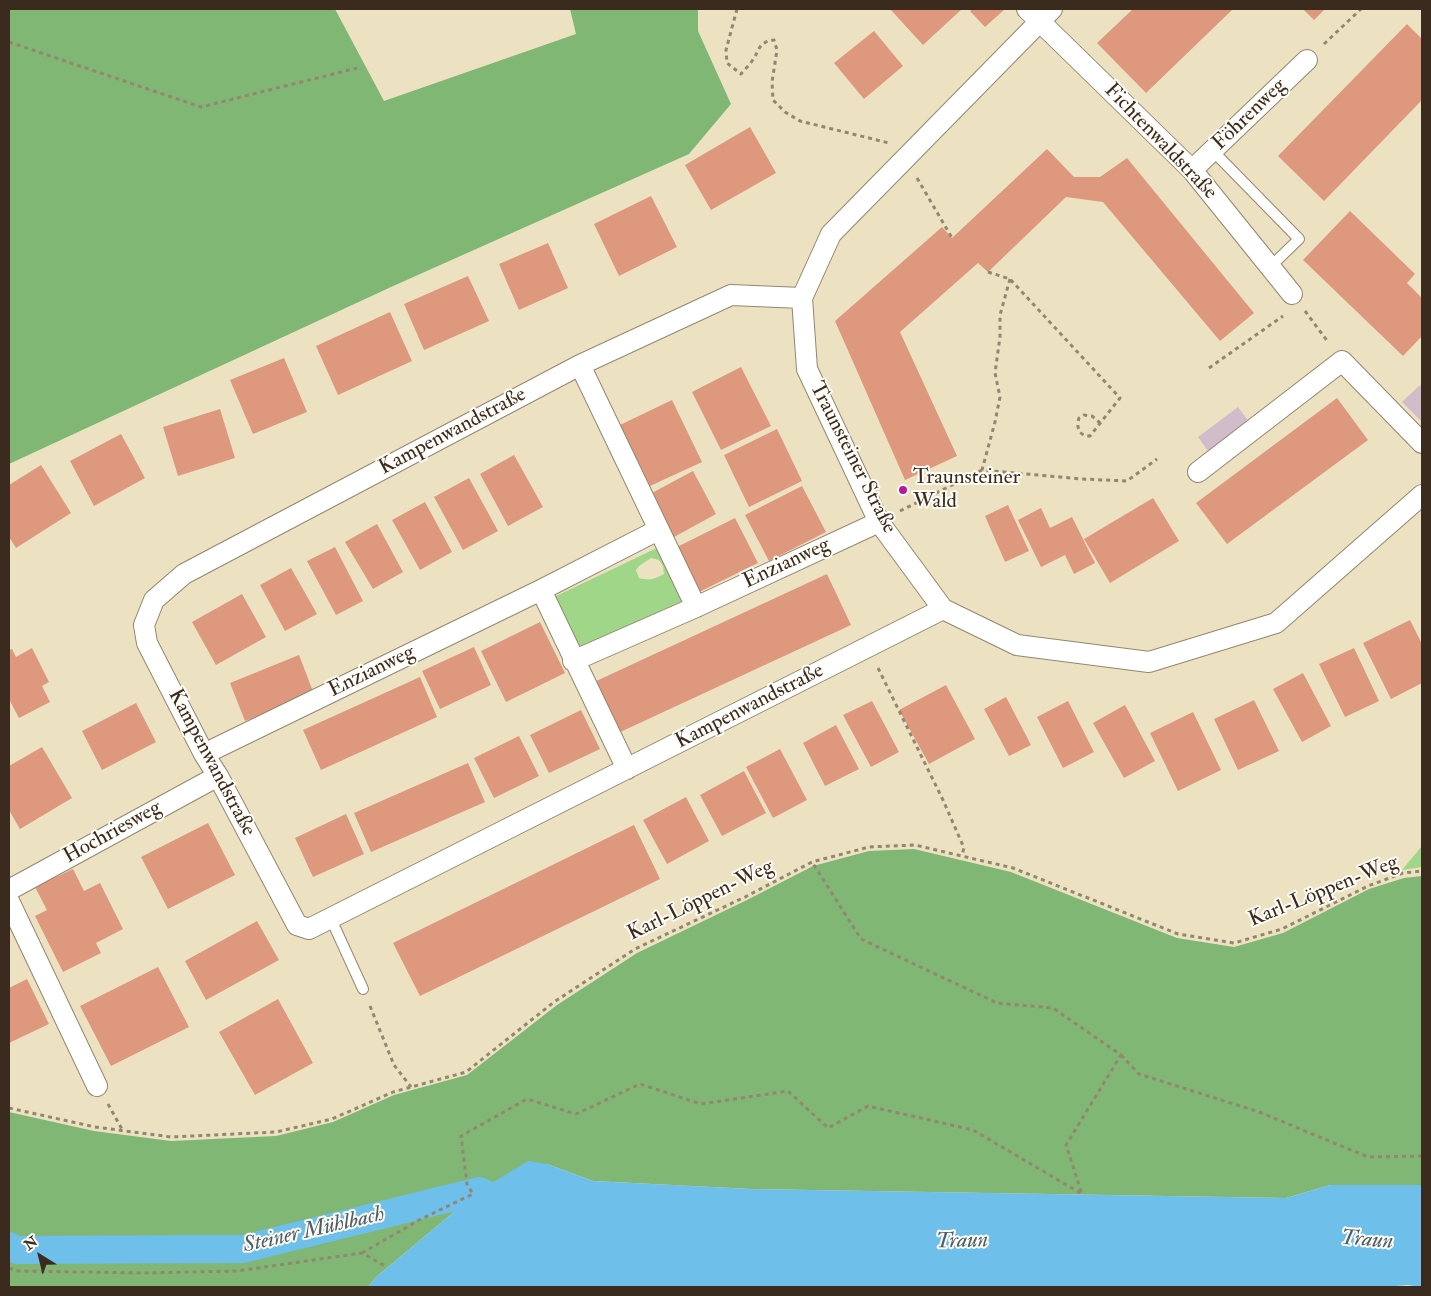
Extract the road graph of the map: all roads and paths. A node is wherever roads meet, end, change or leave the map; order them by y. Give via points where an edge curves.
1 (737, 9) edge
2 (1361, 9) edge
3 (1039, 13) edge
4 (9, 42) edge
5 (1307, 60) joint
6 (358, 68) dead end
7 (1212, 150) junction
8 (909, 154) junction
9 (1192, 170) junction
10 (952, 238) dead end
11 (1270, 267) junction
12 (988, 272) dead end
13 (1010, 279) junction
14 (802, 298) junction
15 (1296, 299) junction
16 (1342, 361) junction
17 (580, 365) junction
18 (1209, 368) dead end
19 (1100, 423) junction
20 (1422, 443) edge
21 (1156, 458) dead end
22 (982, 470) junction
23 (1198, 472) dead end
24 (1422, 495) edge
25 (879, 522) junction
26 (658, 530) junction
27 (540, 590) junction
28 (696, 607) junction
29 (943, 609) junction
30 (868, 647) junction
31 (574, 661) junction
32 (204, 754) junction
33 (627, 769) junction
34 (218, 776) junction
35 (962, 855) junction
36 (812, 862) junction
37 (1422, 871) edge
38 (9, 890) edge
39 (9, 901) edge
40 (331, 919) junction
41 (363, 989) joint
42 (1121, 1055) junction
43 (97, 1086) joint
44 (411, 1086) junction
45 (9, 1108) edge
46 (123, 1131) junction
47 (1422, 1156) edge
48 (362, 1252) junction
49 (385, 1266) dead end
50 (9, 1268) edge

1 - 8 path via 726,50 727,64 740,74 758,49 767,41 774,40 777,50 773,100 785,112 800,121
2 - 5 path
3 - 8 street, Traunsteiner Straße via 1002,60
3 - 9 street, Fichtenwaldstraße
4 - 6 path via 201,107
5 - 7 street, Föhrenweg
7 - 9 street, Föhrenweg
7 - 11 lane via 1299,239
8 - 10 path
8 - 14 street, Traunsteiner Straße via 831,234
9 - 11 street, Fichtenwaldstraße
11 - 15 street, Fichtenwaldstraße
12 - 13 path
13 - 19 path via 1120,398
13 - 22 path via 1000,314 994,373 1000,397
14 - 17 street, Kampenwandstraße via 731,295
14 - 25 street, Traunsteiner Straße via 807,369
15 - 16 path
15 - 18 path
16 - 20 street
16 - 23 street
17 - 26 street
17 - 32 street, Kampenwandstraße via 184,574 154,600 144,625 147,643
19 - 19 path via 1090,436 1085,436 1077,426 1078,418 1084,415 1092,416
21 - 22 path via 1127,481
22 - 25 path
24 - 29 street, Traunsteiner Straße via 1276,623 1149,662 1017,645
25 - 28 street, Enzianweg
25 - 29 street, Traunsteiner Straße
26 - 27 street, Enzianweg
26 - 28 street
27 - 31 street
27 - 32 street, Enzianweg
28 - 31 street, Enzianweg
29 - 30 street, Kampenwandstraße
30 - 33 street, Kampenwandstraße
30 - 35 path via 943,800 964,848
31 - 33 street
32 - 34 street, Kampenwandstraße
33 - 40 street, Kampenwandstraße
34 - 38 street, Hochriesweg
34 - 40 street, Kampenwandstraße via 297,925 309,930
35 - 36 path, Karl-Löppen-Weg via 915,845 869,847
35 - 37 path, Karl-Löppen-Weg via 1013,868 1178,934 1234,943 1282,929 1368,886 1403,873
36 - 42 path via 861,939 998,1003 1053,1008
36 - 44 path, Karl-Löppen-Weg via 635,949 554,1002 466,1072
39 - 43 street
40 - 41 lane
41 - 44 path via 394,1065
42 - 47 path via 1139,1074 1259,1112 1368,1157
42 - 48 path via 1066,1145 1082,1194 973,1130 868,1106 828,1128 788,1091 701,1104 640,1084 576,1114 527,1099 461,1136 467,1184 473,1194
43 - 46 path
44 - 46 path, Karl-Löppen-Weg via 332,1119 276,1132 171,1137
45 - 46 path, Karl-Löppen-Weg
48 - 49 path
48 - 50 path via 237,1271 124,1273 18,1271

